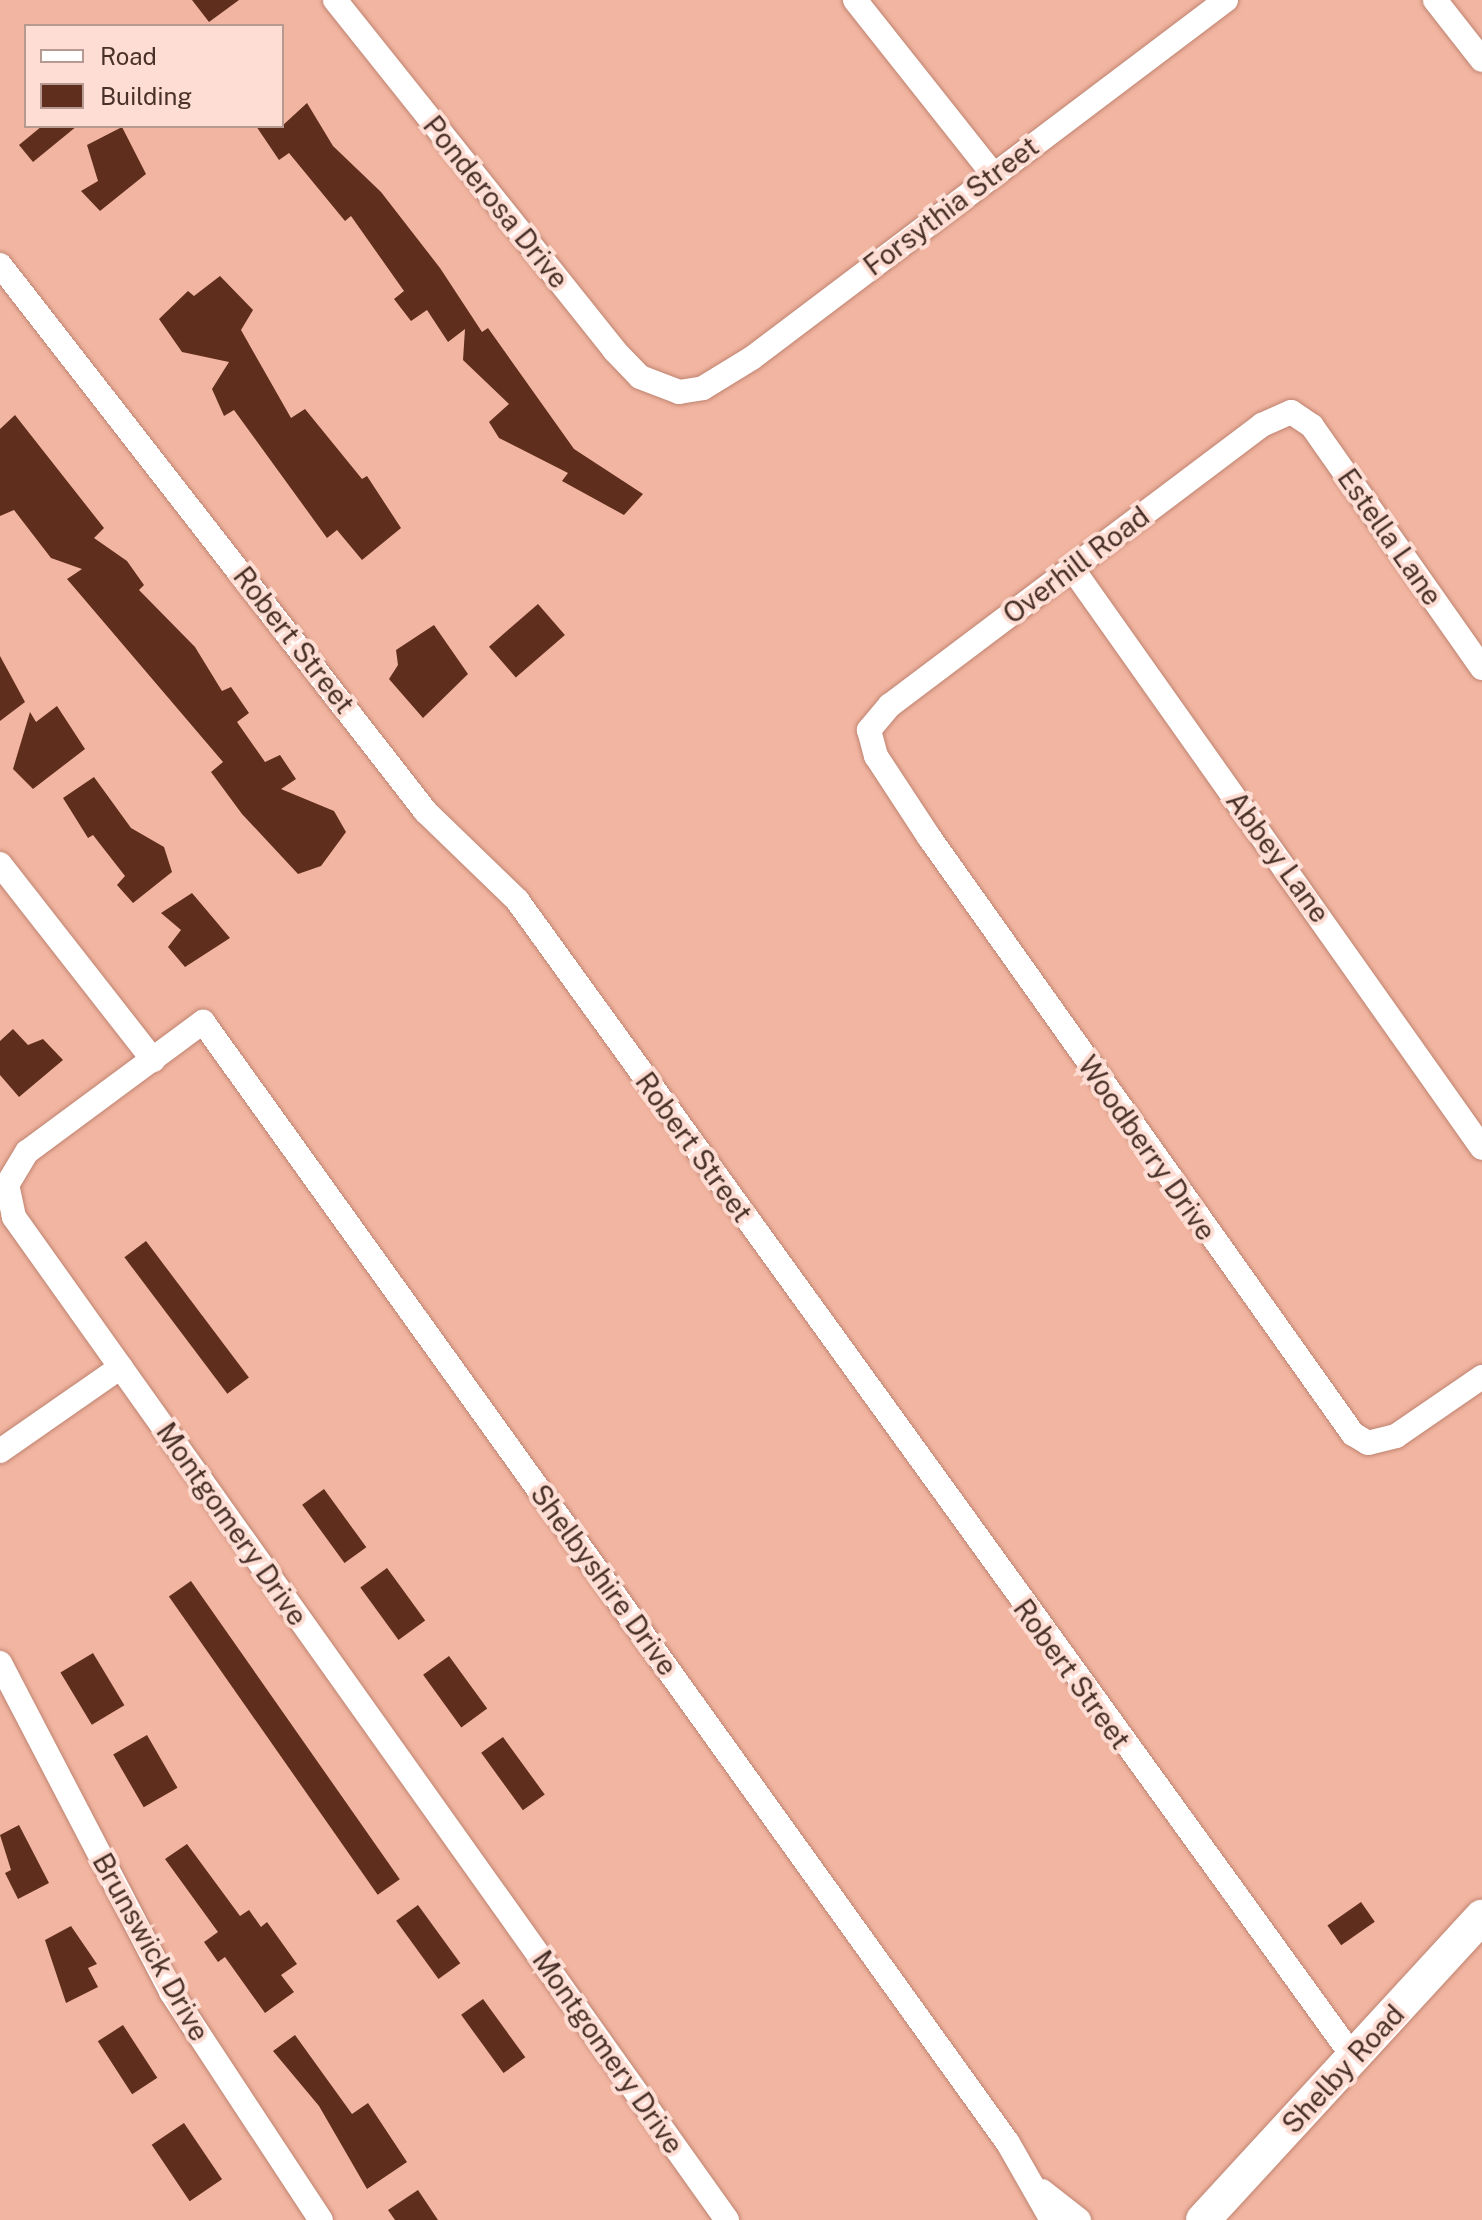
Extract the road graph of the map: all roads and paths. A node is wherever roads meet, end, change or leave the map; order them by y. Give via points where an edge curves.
1 (335, 0) edge
2 (855, 0) edge
3 (1226, 0) edge
4 (1435, 0) edge
5 (1482, 60) edge
6 (992, 173) junction
7 (0, 265) edge
8 (668, 390) joint
9 (1291, 412) joint
10 (1072, 568) junction
11 (1482, 668) edge
12 (869, 730) joint
13 (0, 864) edge
14 (153, 1060) junction
15 (1482, 1148) edge
16 (121, 1367) junction
17 (1482, 1377) edge
18 (0, 1451) edge
19 (0, 1663) edge
20 (1482, 1917) edge
21 (1354, 2058) junction
22 (1042, 2191) junction
23 (717, 2216) edge
24 (321, 2220) edge
25 (1052, 2220) edge
26 (1079, 2220) edge
27 (1203, 2220) edge

1 - 8 street, Ponderosa Drive via 614,350 640,377
2 - 6 street
3 - 6 street, Forsythia Street
4 - 5 street
6 - 8 street, Forsythia Street via 720,380
7 - 21 street, Robert Street via 426,812 517,900
9 - 10 street, Overhill Road via 1262,425
9 - 11 street, Estella Lane via 1312,426
10 - 12 street, Overhill Road via 890,705
10 - 15 street, Abbey Lane
12 - 17 street, Woodberry Drive via 876,756 929,837 1353,1434 1368,1443 1396,1436
13 - 14 street
14 - 16 street, Montgomery Drive via 27,1152 7,1185 14,1217
14 - 22 street, Shelbyshire Drive via 203,1022
16 - 18 street
16 - 23 street, Montgomery Drive
19 - 24 street, Brunswick Drive via 171,1992
20 - 21 street, Shelby Road
21 - 27 street, Shelby Road
22 - 25 street, Shelbyshire Drive
22 - 26 street, Shelbyshire Drive

